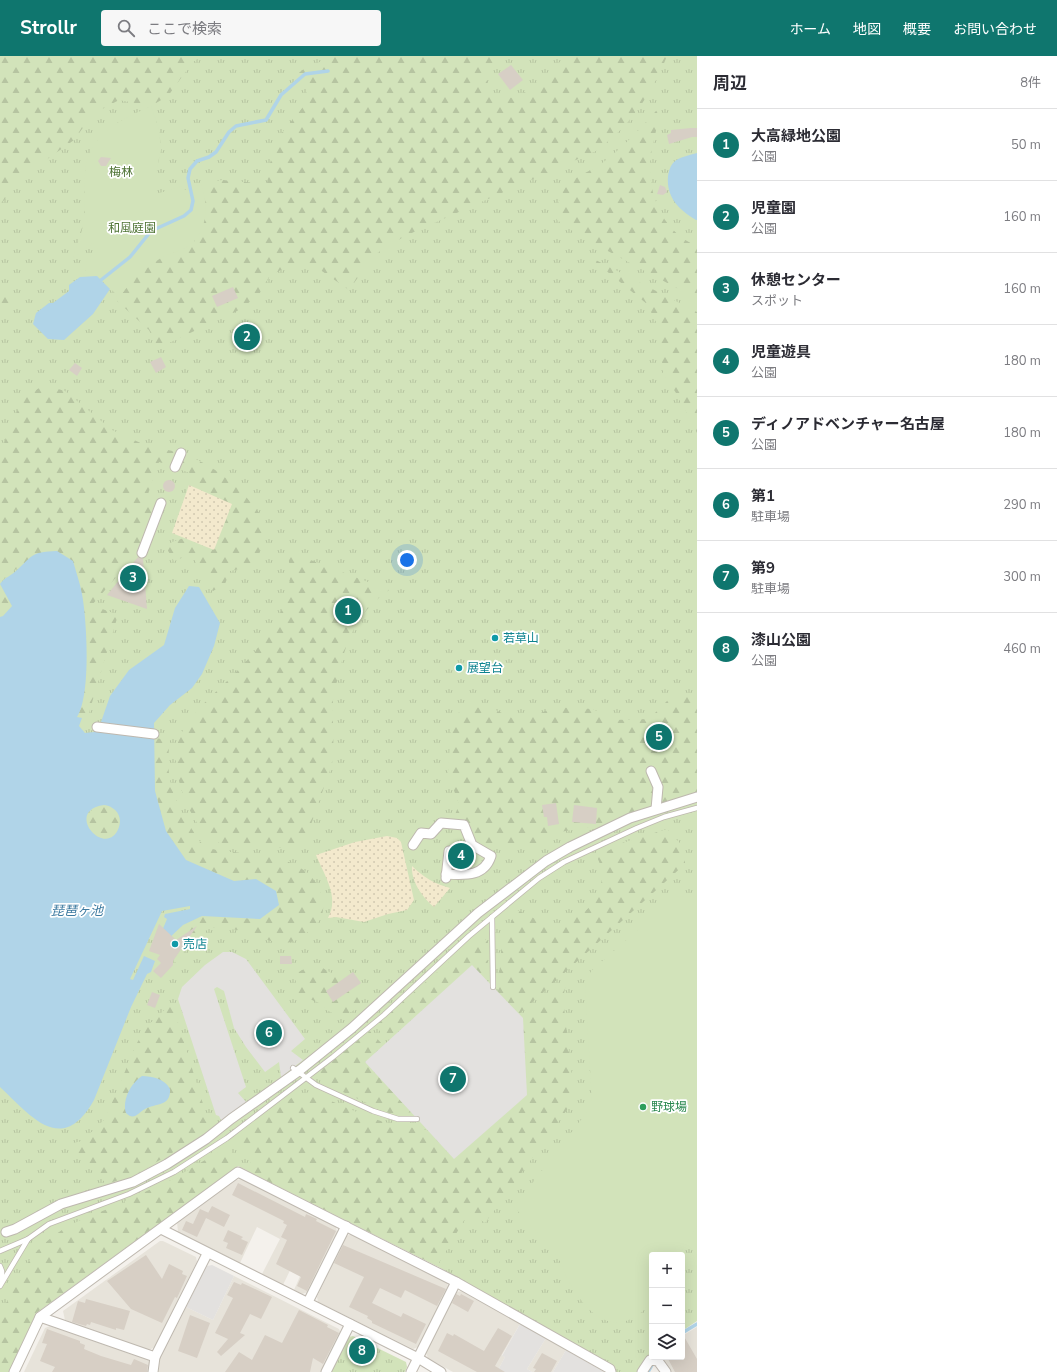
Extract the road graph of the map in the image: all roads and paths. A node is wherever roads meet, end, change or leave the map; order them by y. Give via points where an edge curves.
1 (181, 454) dead end
2 (175, 467) dead end
3 (161, 503) dead end
4 (142, 553) dead end
5 (97, 727) dead end
6 (154, 734) dead end
7 (651, 771) dead end
8 (697, 797) edge
9 (697, 808) edge
10 (656, 809) junction
11 (413, 845) dead end
12 (449, 851) dead end
13 (492, 916) junction
14 (493, 987) dead end
15 (295, 1070) junction
16 (306, 1077) junction
17 (235, 1114) junction
18 (417, 1119) dead end
19 (244, 1124) junction
20 (346, 1226) junction
21 (161, 1229) junction
22 (6, 1232) dead end
23 (28, 1239) junction
24 (0, 1251) edge
25 (207, 1254) junction
26 (0, 1266) edge
27 (456, 1282) junction
28 (1, 1284) edge
29 (308, 1302) junction
30 (40, 1317) junction
31 (350, 1324) junction
32 (156, 1357) junction
33 (418, 1358) junction
34 (14, 1372) edge
35 (153, 1372) edge
36 (326, 1372) edge
37 (411, 1372) edge
38 (441, 1372) edge
39 (611, 1372) edge
40 (642, 1372) edge
41 (666, 1372) edge

1 - 2 street
3 - 4 street
5 - 6 street
7 - 10 street via 658,787
8 - 10 street
9 - 13 lane via 664,817 564,862 539,878
10 - 15 street via 630,818 546,861 473,917 352,1028
11 - 12 street via 421,833 431,834 441,823 464,825 472,845 491,856 488,864 468,876 446,877
13 - 14 lane
13 - 16 lane via 384,1015
15 - 16 lane
15 - 17 street
16 - 18 lane via 316,1085 373,1111 398,1119
16 - 19 lane
17 - 19 lane
17 - 22 street via 206,1139 133,1182 61,1204
19 - 23 lane via 174,1172 128,1194 49,1224
20 - 21 street via 238,1172
20 - 27 street
20 - 29 street
21 - 25 street
21 - 30 street
23 - 24 lane
23 - 28 lane
25 - 29 street
25 - 32 street
26 - 28 lane via 3,1276
27 - 33 street
27 - 39 street via 610,1369
29 - 31 street
30 - 32 street
30 - 34 street
31 - 33 street
31 - 36 street
32 - 35 street
33 - 37 street
33 - 38 street
40 - 41 street via 650,1360 658,1361

